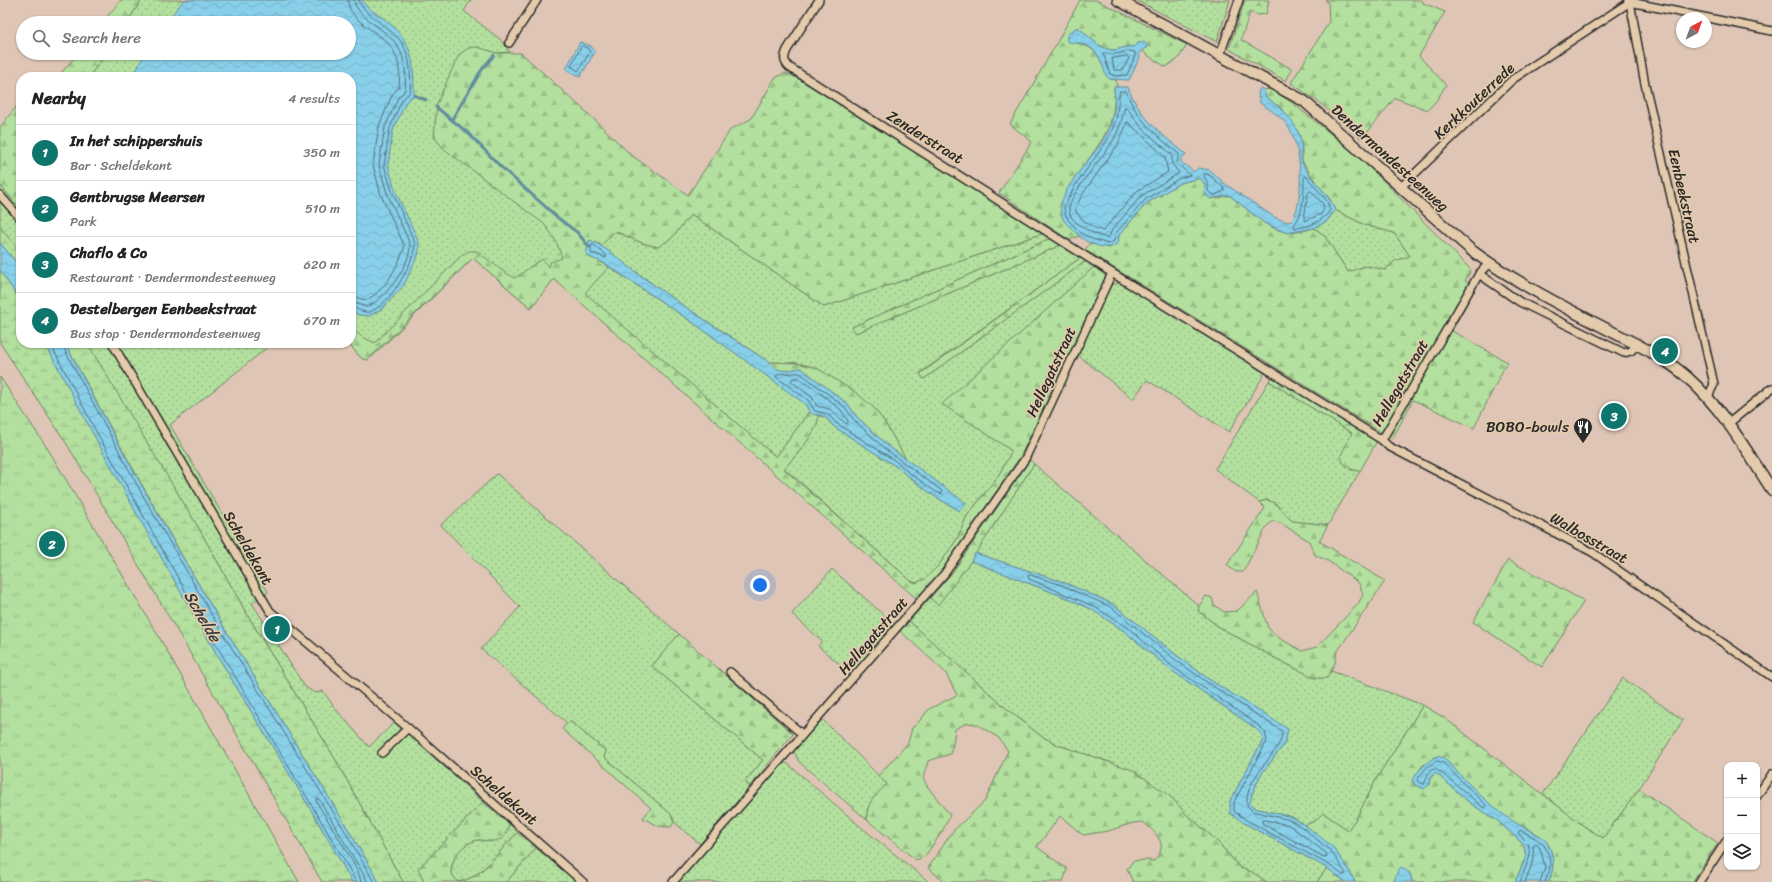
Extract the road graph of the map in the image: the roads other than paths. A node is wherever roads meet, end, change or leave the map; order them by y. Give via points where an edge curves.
1 (537, 0) edge
2 (818, 0) edge
3 (1118, 0) edge
4 (1239, 0) edge
5 (1630, 1) edge
6 (1772, 31) edge
7 (508, 43) dead end
8 (1220, 54) junction
9 (1401, 187) junction
10 (0, 195) edge
11 (16, 213) edge
12 (1489, 264) junction
13 (1112, 273) junction
14 (1478, 274) junction
15 (1637, 345) junction
16 (115, 348) edge
17 (1772, 388) edge
18 (1708, 396) junction
19 (1729, 423) junction
20 (1382, 440) junction
21 (1772, 490) edge
22 (730, 672) dead end
23 (1772, 677) edge
24 (408, 728) junction
25 (802, 734) junction
26 (382, 753) dead end
27 (1772, 774) edge
28 (1760, 792) edge
29 (1724, 844) edge
30 (583, 882) edge
31 (673, 882) edge
32 (1699, 882) edge

1 - 7 street
2 - 13 street, Zenderstraat via 784,56 789,67
3 - 8 main road, Dendermondesteenweg
4 - 8 street
5 - 6 street
5 - 9 street, Kerkkouterrede via 1513,79
5 - 18 street, Eenbeekstraat via 1645,84 1714,384
8 - 9 main road, Dendermondesteenweg via 1304,102
9 - 12 main road, Dendermondesteenweg
10 - 11 street
12 - 14 street, Hellegatstraat
12 - 15 main road, Dendermondesteenweg via 1556,303
13 - 20 street, Hellegatstraat
13 - 25 street, Hellegatstraat via 1025,459 1013,477 945,573 866,665
14 - 15 street via 1520,302 1624,353
14 - 20 street, Hellegatstraat
15 - 18 main road, Dendermondesteenweg via 1667,361
16 - 24 street, Scheldekant via 270,611
17 - 19 street
18 - 19 main road, Dendermondesteenweg
19 - 21 main road, Dendermondesteenweg
20 - 23 street, Walbosstraat via 1388,446 1592,552
22 - 25 street
24 - 26 street
24 - 30 street, Scheldekant
25 - 31 street, Hellegatstraat
27 - 28 street
29 - 32 street

